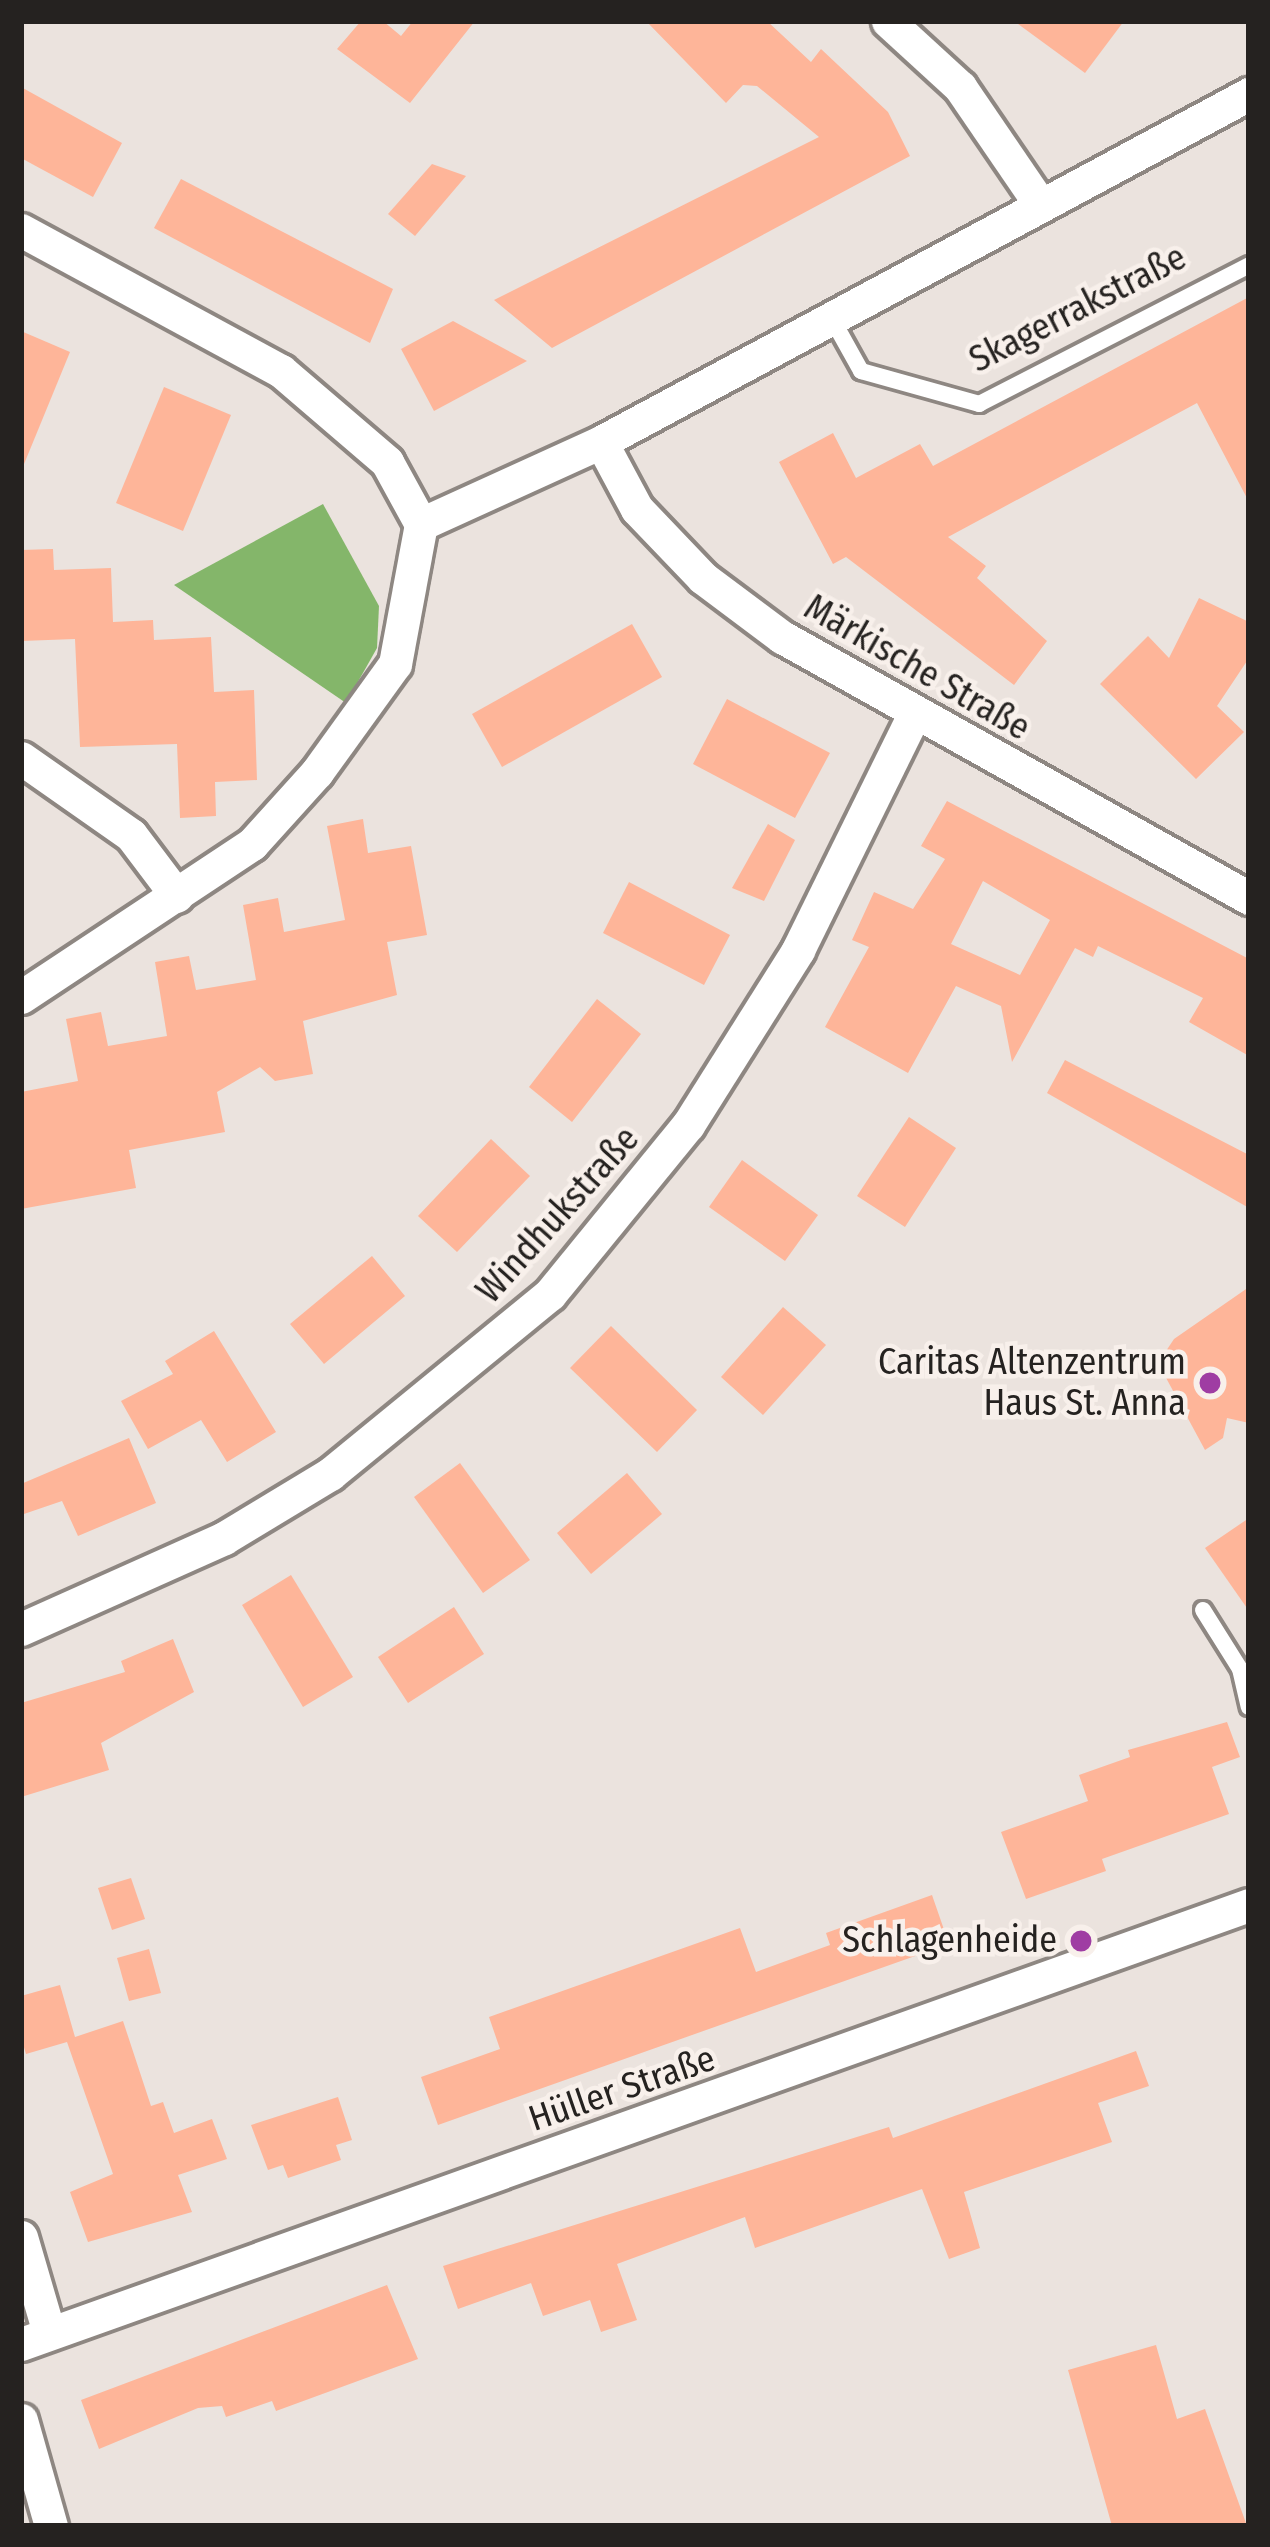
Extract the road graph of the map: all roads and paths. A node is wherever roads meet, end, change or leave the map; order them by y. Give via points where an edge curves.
1 (888, 21) edge
2 (1249, 94) edge
3 (1039, 203) junction
4 (21, 230) edge
5 (1249, 266) edge
6 (831, 317) junction
7 (601, 442) junction
8 (421, 524) junction
9 (914, 714) junction
10 (21, 758) edge
11 (177, 896) junction
12 (1249, 898) edge
13 (21, 997) edge
14 (1203, 1610) dead end
15 (21, 1629) edge
16 (1249, 1707) edge
17 (1249, 1905) edge
18 (21, 2237) edge
19 (35, 2338) edge
20 (21, 2420) edge
21 (51, 2526) edge

1 - 3 street via 960,88
2 - 3 street
3 - 6 street
4 - 8 street via 281,371 387,462
5 - 6 lane, Skagerrakstraße via 979,404 957,406 862,371
6 - 7 street
7 - 8 street
7 - 9 street, Märkische Straße via 637,508 703,578
8 - 11 street via 394,664 252,844
9 - 12 street, Märkische Straße
9 - 15 street, Windhukstraße via 774,989 688,1125 550,1294 330,1474 205,1547
10 - 11 street via 130,835
11 - 13 street
14 - 16 lane via 1240,1669
17 - 19 street, Hüller Straße
18 - 19 street
20 - 21 street

